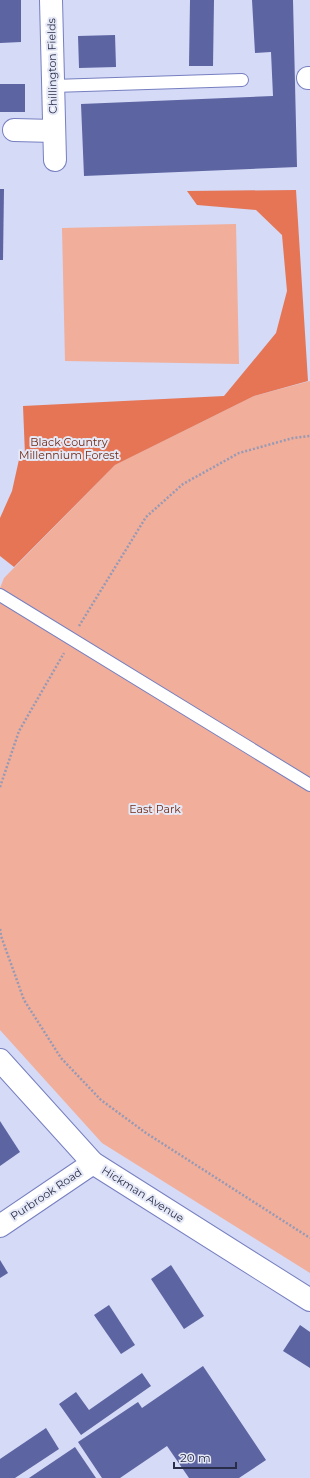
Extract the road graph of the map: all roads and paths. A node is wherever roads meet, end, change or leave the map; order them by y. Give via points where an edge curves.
1 (51, 0) edge
2 (242, 80) dead end
3 (53, 86) junction
4 (14, 130) dead end
5 (54, 131) junction
6 (55, 160) dead end
7 (310, 436) edge
8 (0, 595) edge
9 (72, 638) junction
10 (310, 785) edge
11 (0, 788) edge
12 (0, 929) edge
13 (0, 1060) edge
14 (93, 1163) junction
15 (0, 1226) edge
16 (310, 1238) edge
17 (310, 1300) edge

1 - 3 street, Chillington Fields
2 - 3 lane
3 - 5 street, Chillington Fields
4 - 5 street
5 - 6 street, Chillington Fields
7 - 9 path via 238,453 184,484 146,517
8 - 9 lane
9 - 10 lane
9 - 11 path via 19,731
12 - 16 path via 24,1000 61,1058 101,1100 146,1133
13 - 14 street, Hickman Avenue
14 - 15 street, Purbrook Road
14 - 17 street, Hickman Avenue

